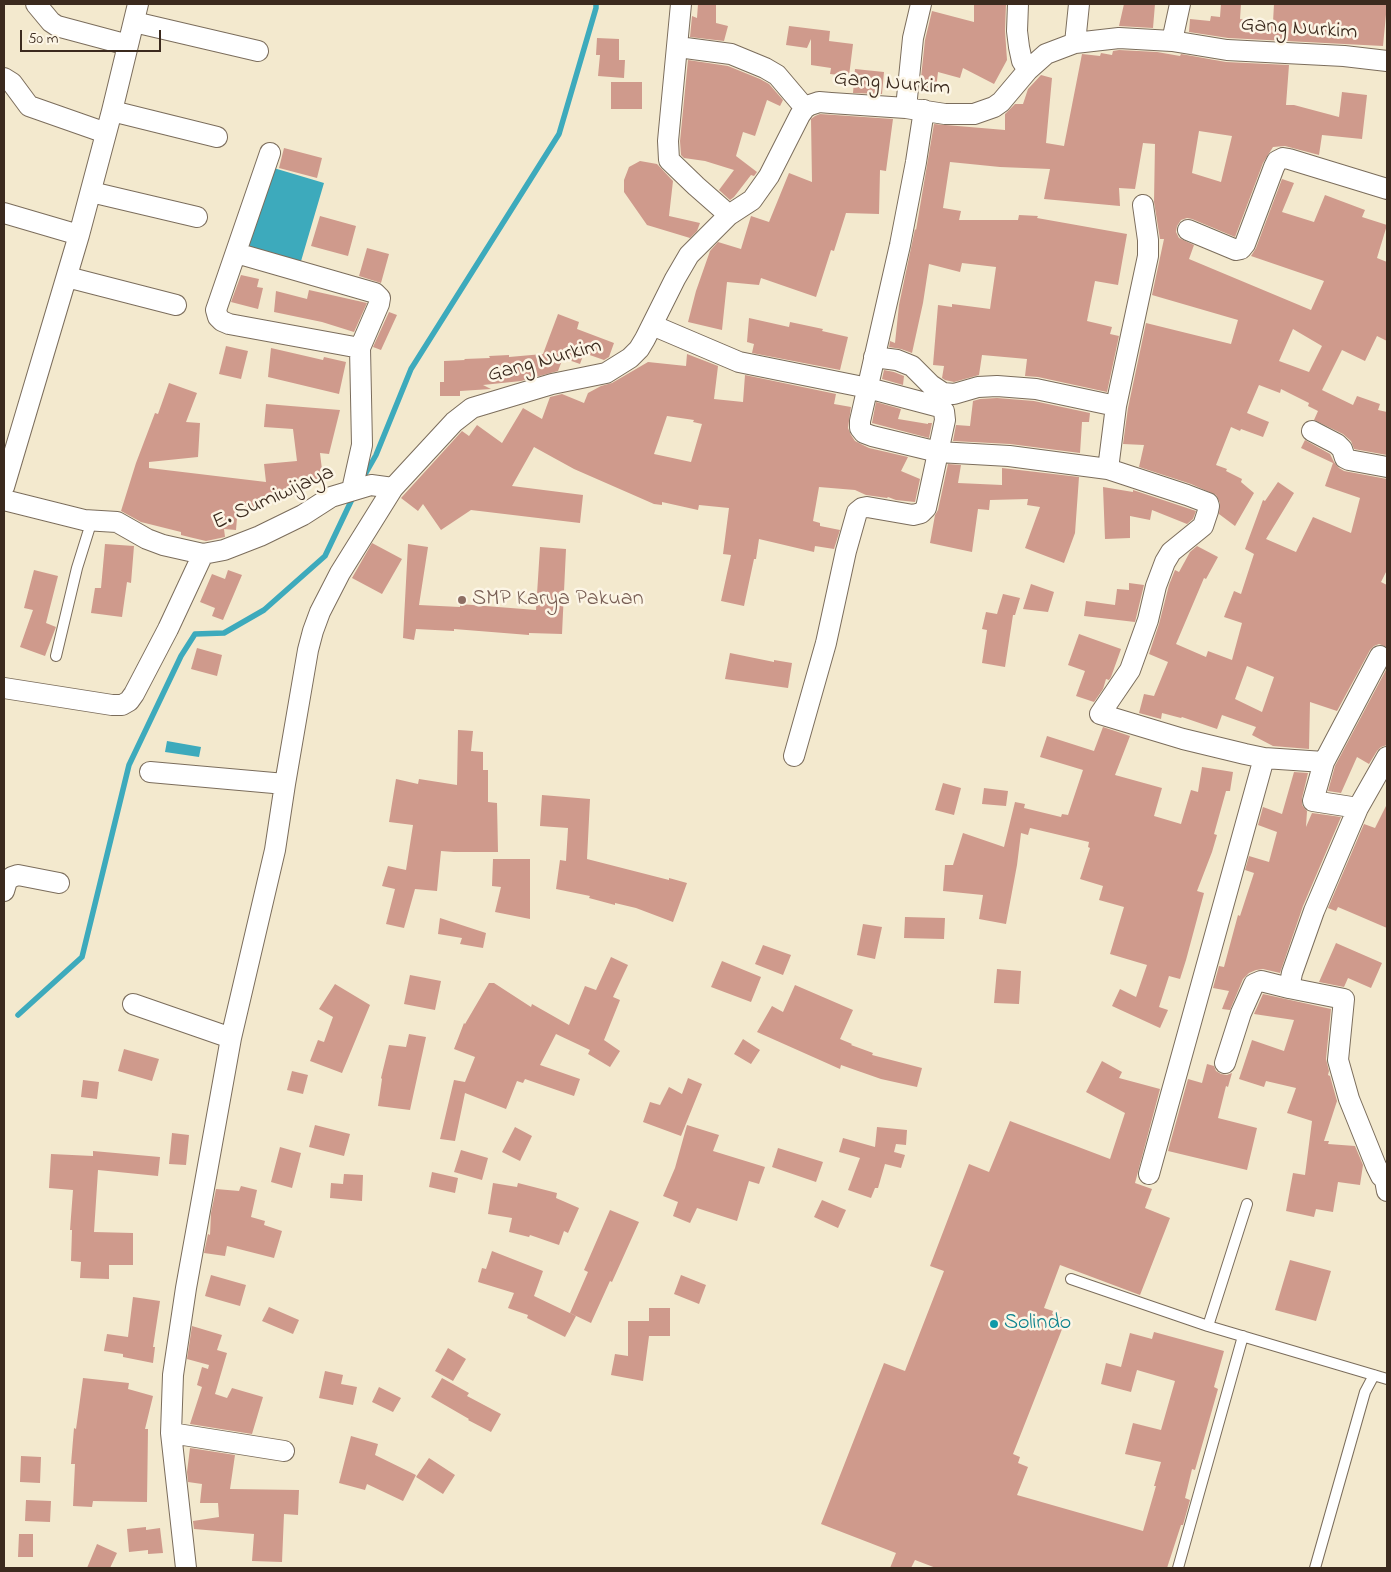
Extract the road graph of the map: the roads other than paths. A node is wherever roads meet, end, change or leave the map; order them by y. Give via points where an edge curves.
1 (681, 4) edge
2 (922, 4) edge
3 (1018, 4) edge
4 (1079, 4) edge
5 (1180, 4) edge
6 (41, 6) edge
7 (136, 13) edge
8 (1172, 41) junction
9 (1075, 43) junction
10 (128, 46) junction
11 (678, 47) junction
12 (258, 51) dead end
13 (1387, 61) edge
14 (1028, 70) junction
15 (4, 78) edge
16 (805, 108) junction
17 (915, 109) junction
18 (112, 111) junction
19 (106, 133) junction
20 (217, 137) dead end
21 (270, 153) dead end
22 (1387, 189) edge
23 (91, 192) junction
24 (1143, 205) dead end
25 (4, 213) edge
26 (729, 214) junction
27 (198, 217) dead end
28 (1188, 230) dead end
29 (79, 234) junction
30 (236, 253) junction
31 (67, 277) junction
32 (176, 305) dead end
33 (652, 325) junction
34 (360, 348) junction
35 (874, 357) junction
36 (868, 388) junction
37 (1116, 406) junction
38 (1312, 431) dead end
39 (938, 452) junction
40 (1387, 467) edge
41 (1108, 469) junction
42 (4, 487) edge
43 (360, 488) junction
44 (393, 488) junction
45 (4, 500) edge
46 (92, 520) junction
47 (203, 554) junction
48 (56, 656) dead end
49 (1380, 656) dead end
50 (4, 688) edge
51 (794, 756) dead end
52 (1387, 757) edge
53 (1264, 758) junction
54 (1324, 762) junction
55 (150, 772) dead end
56 (285, 784) junction
57 (1358, 808) junction
58 (59, 883) dead end
59 (4, 891) edge
60 (1289, 988) junction
61 (133, 1004) dead end
62 (231, 1038) junction
63 (1225, 1063) dead end
64 (1149, 1174) dead end
65 (1386, 1197) edge
66 (1247, 1204) dead end
67 (1071, 1279) dead end
68 (1208, 1326) junction
69 (1243, 1336) junction
70 (1374, 1375) junction
71 (1387, 1379) edge
72 (171, 1433) junction
73 (284, 1451) dead end
74 (186, 1568) edge
75 (1178, 1568) edge
76 (1316, 1568) edge

1 - 11 street
2 - 17 street via 913,38
3 - 14 street via 1019,47
4 - 9 street
5 - 8 street
6 - 10 street via 57,26
7 - 10 street
7 - 12 street
8 - 9 street, Gang Nurkim via 1119,38
8 - 13 street, Gang Nurkim via 1226,50
9 - 14 street, Gang Nurkim via 1046,54
10 - 18 street
11 - 16 street via 730,54 766,68 777,75
11 - 26 street via 668,141 669,160
14 - 17 street, Gang Nurkim via 1001,102 983,112 964,115
15 - 19 street via 12,83 29,106
16 - 17 street, Gang Nurkim via 819,102
16 - 26 street, Gang Nurkim via 769,176 752,200
17 - 35 street via 916,162
18 - 19 street
18 - 20 street
19 - 23 street
21 - 30 street
22 - 28 street via 1283,158 1274,166 1241,249 1236,250
23 - 27 street
23 - 29 street
24 - 37 street via 1148,256
25 - 29 street
26 - 33 street, Gang Nurkim via 689,255
29 - 31 street
30 - 34 street via 375,292 380,298 379,304
30 - 34 street via 216,310 219,319 229,324
31 - 32 street
31 - 42 street
33 - 36 street via 739,362
33 - 44 street, Gang Nurkim via 639,349 606,373 552,384 472,408 454,422
34 - 43 street
35 - 36 street
35 - 37 street via 912,366 943,393 997,386 1036,389
36 - 39 street via 940,407 945,420
36 - 39 street via 860,421 864,433
37 - 41 street
38 - 40 street via 1337,444 1349,460
39 - 41 street via 1018,457
39 - 51 street via 928,501 922,513 913,515 866,507 857,512
41 - 53 street via 1187,495 1209,506 1203,526 1171,552 1165,562 1130,670 1100,714 1182,739
43 - 44 street, E. Sumiwijaya
43 - 47 street, E. Sumiwijaya via 331,497 260,536 224,550
44 - 56 street, Gang Nurkim via 340,573 313,631
45 - 46 street, E. Sumiwijaya
46 - 47 street, E. Sumiwijaya via 117,522 163,545
46 - 48 lane
47 - 50 street via 129,701 112,705
49 - 54 street
52 - 57 street
53 - 54 street
53 - 64 street
54 - 57 street via 1313,801
55 - 56 street
56 - 62 street, Gang Nurkim via 275,850
57 - 60 street via 1314,911
58 - 59 street via 18,875 7,881
60 - 63 street via 1261,981 1254,984
60 - 65 street via 1344,999 1338,1060 1349,1099 1376,1166 1385,1180
61 - 62 street
62 - 72 street, Gang Nurkim via 178,1336
66 - 68 lane
67 - 68 lane
68 - 69 lane
69 - 70 lane
69 - 75 lane
70 - 71 lane
70 - 76 lane via 1365,1392
72 - 73 street
72 - 74 street, Gang Nurkim

